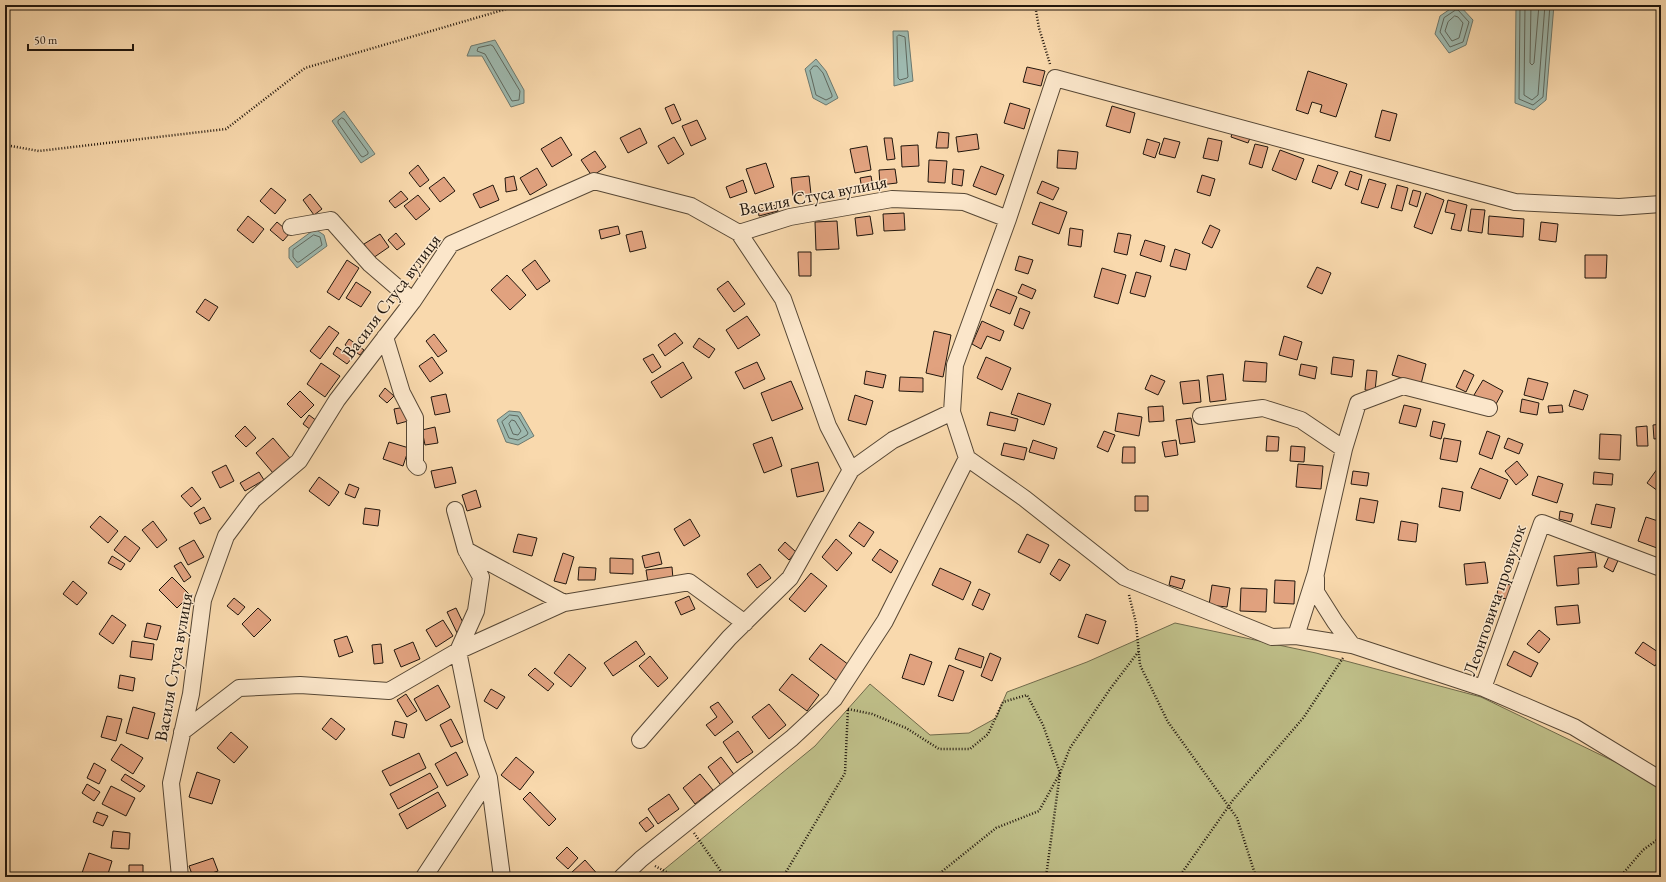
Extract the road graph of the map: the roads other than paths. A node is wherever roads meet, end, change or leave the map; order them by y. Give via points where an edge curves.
1 (1661, 204) edge
2 (1008, 219) junction
3 (291, 228) dead end
4 (739, 233) junction
5 (413, 301) junction
6 (385, 338) junction
7 (1489, 408) dead end
8 (952, 412) junction
9 (1201, 416) dead end
10 (1344, 449) junction
11 (967, 458) junction
12 (418, 467) dead end
13 (851, 470) junction
14 (455, 510) dead end
15 (466, 550) junction
16 (1661, 568) edge
17 (1316, 573) junction
18 (564, 603) junction
19 (744, 623) junction
20 (1296, 636) junction
21 (1352, 645) junction
22 (458, 651) junction
23 (1483, 688) junction
24 (182, 732) junction
25 (640, 740) dead end
26 (489, 778) junction
27 (1661, 780) edge
28 (181, 874) edge
29 (424, 877) edge
30 (502, 877) edge
31 (622, 877) edge

1 - 2 street via 1618,207 1515,202 1055,78
2 - 4 street, Василя Стуса вулиця via 964,202 892,199 790,217
2 - 8 street via 955,365
3 - 5 street via 331,220 370,264
4 - 5 street, Василя Стуса вулиця via 691,206 594,181 451,244
4 - 13 street via 783,299 828,426
5 - 6 street, Василя Стуса вулиця
6 - 12 street via 402,393 415,418 415,464
6 - 24 street, Василя Стуса вулиця via 337,400 299,461 253,500 226,536 203,600
7 - 10 street via 1403,386 1358,403
8 - 11 street
8 - 13 street via 893,440
9 - 10 street via 1263,408 1301,420
10 - 17 street
11 - 20 street via 1024,498 1124,577 1272,637
11 - 31 street via 885,621 834,699 792,738
13 - 19 street via 790,578
14 - 15 street
15 - 18 street
15 - 22 street via 480,577 476,611
16 - 23 street, Леонтовича провулок via 1542,523
17 - 20 street
17 - 21 street via 1316,592
18 - 19 street via 689,582
18 - 22 street
19 - 25 street
20 - 21 street
21 - 23 street
22 - 24 street via 389,691 300,685 239,688
22 - 26 street via 476,741
23 - 27 street, Леонтовича провулок via 1574,727
24 - 28 street, Василя Стуса вулиця via 171,783
26 - 29 street
26 - 30 street

